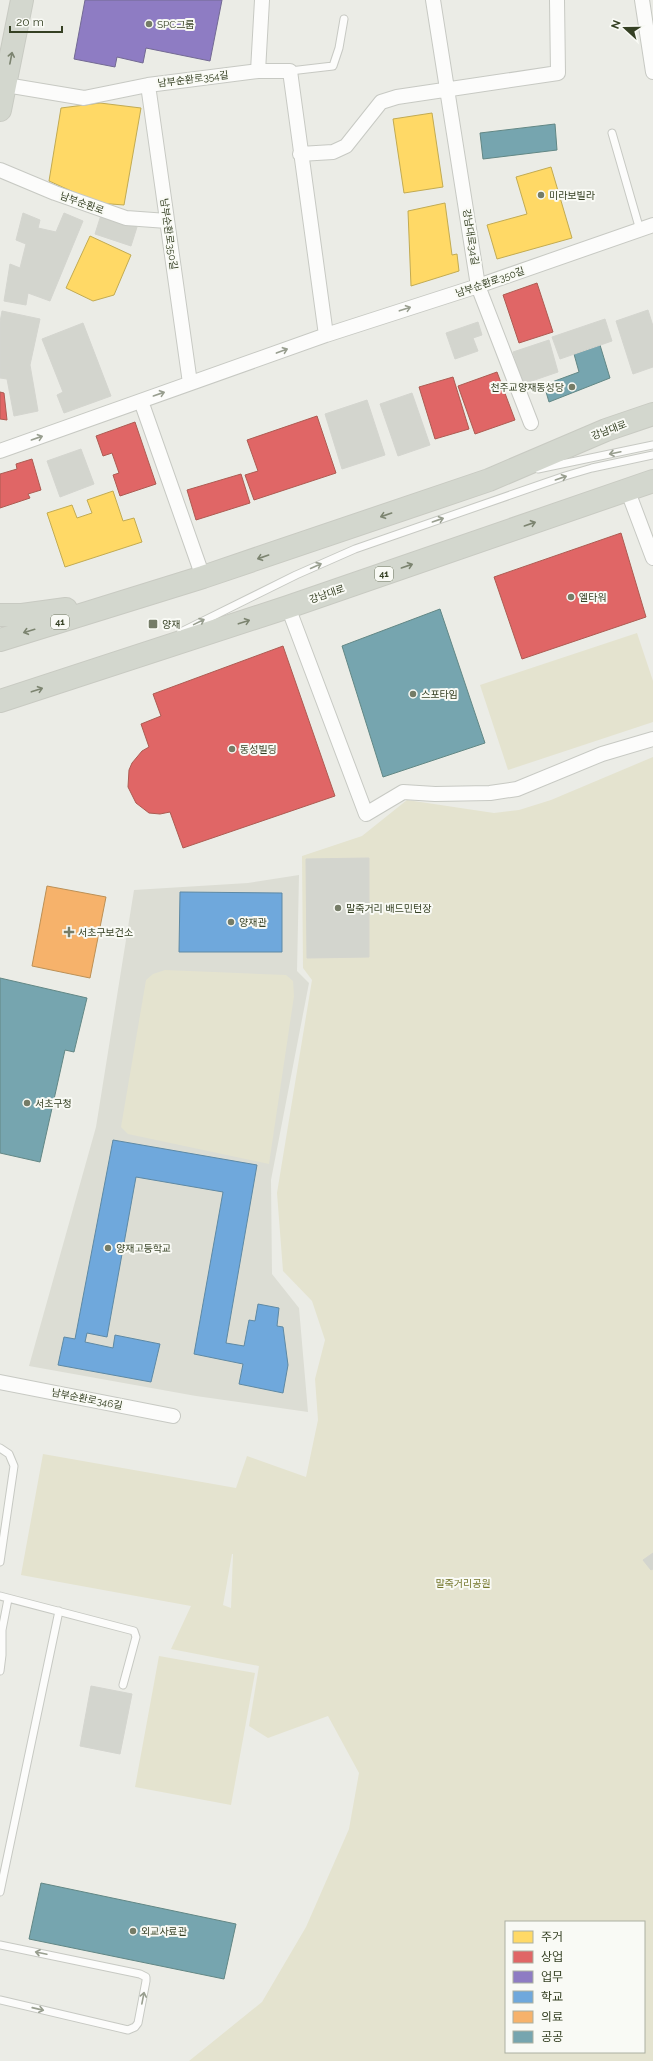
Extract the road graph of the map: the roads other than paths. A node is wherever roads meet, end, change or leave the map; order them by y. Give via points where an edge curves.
1 (22, 0) edge
2 (262, 0) edge
3 (434, 0) edge
4 (558, 0) edge
5 (642, 0) edge
6 (344, 19) dead end
7 (653, 68) edge
8 (258, 70) junction
9 (290, 71) junction
10 (148, 85) junction
11 (6, 86) junction
12 (447, 91) junction
13 (0, 110) edge
14 (612, 133) dead end
15 (300, 154) junction
16 (0, 170) edge
17 (167, 221) junction
18 (647, 228) edge
19 (478, 286) junction
20 (326, 335) junction
21 (190, 383) junction
22 (141, 401) junction
23 (653, 414) edge
24 (532, 423) dead end
25 (653, 445) edge
26 (0, 451) edge
27 (653, 455) edge
28 (489, 480) junction
29 (653, 481) edge
30 (628, 490) junction
31 (653, 558) edge
32 (203, 577) junction
33 (119, 604) junction
34 (288, 607) junction
35 (0, 615) edge
36 (0, 640) edge
37 (114, 665) junction
38 (1, 702) edge
39 (653, 739) edge
40 (0, 1382) edge
41 (173, 1416) dead end
42 (0, 1448) edge
43 (0, 1562) edge
44 (0, 1596) edge
45 (8, 1599) junction
46 (59, 1611) junction
47 (0, 1671) edge
48 (124, 1685) dead end
49 (0, 1892) edge
50 (0, 1945) edge
51 (0, 2000) edge

11 -> 1 main road
2 - 8 street
3 - 12 street, 강남대로34길
4 - 12 street via 558,73
5 - 7 street
6 - 9 lane, 남부순환로354길 via 333,66
8 - 9 street, 남부순환로354길
8 - 10 street, 남부순환로354길
9 - 15 street
10 - 11 street, 남부순환로354길 via 84,98
10 - 17 street, 남부순환로350길
11 - 13 main road
12 - 15 street via 397,97 381,102 346,146 333,152
12 - 19 street, 강남대로34길
14 - 18 lane
15 - 20 street
16 - 17 street, 남부순환로 via 126,218
17 - 21 street, 남부순환로350길
18 - 19 street, 남부순환로350길
20 -> 19 street, 남부순환로350길
19 - 24 street, 강남대로34길
21 -> 20 street, 남부순환로350길
22 -> 21 street, 남부순환로350길
26 -> 22 street, 남부순환로350길
22 - 32 street
23 - 28 main road, 강남대로 / 41 via 606,430
25 -> 28 lane
37 -> 27 lane via 296,575 355,549 565,476
28 -> 32 main road, 강남대로 / 41
29 - 30 main road, 강남대로 / 41
30 - 31 street
34 -> 30 main road, 강남대로 / 41
32 - 33 main road, 강남대로 / 41
33 - 35 main road via 22,615
33 -> 36 main road, 강남대로 / 41
37 -> 34 main road, 강남대로 / 41
34 - 39 street via 366,814 402,792 490,793 517,789 602,754
38 -> 37 main road, 강남대로 / 41
40 - 41 street, 남부순환로346길
42 - 43 lane via 9,1454 14,1466
44 - 45 lane
45 - 46 lane
45 - 47 lane via 2,1630
46 - 48 lane via 134,1631 136,1637
46 - 49 lane
51 -> 50 lane via 128,2030 138,2023 146,1981 146,1977 140,1974

